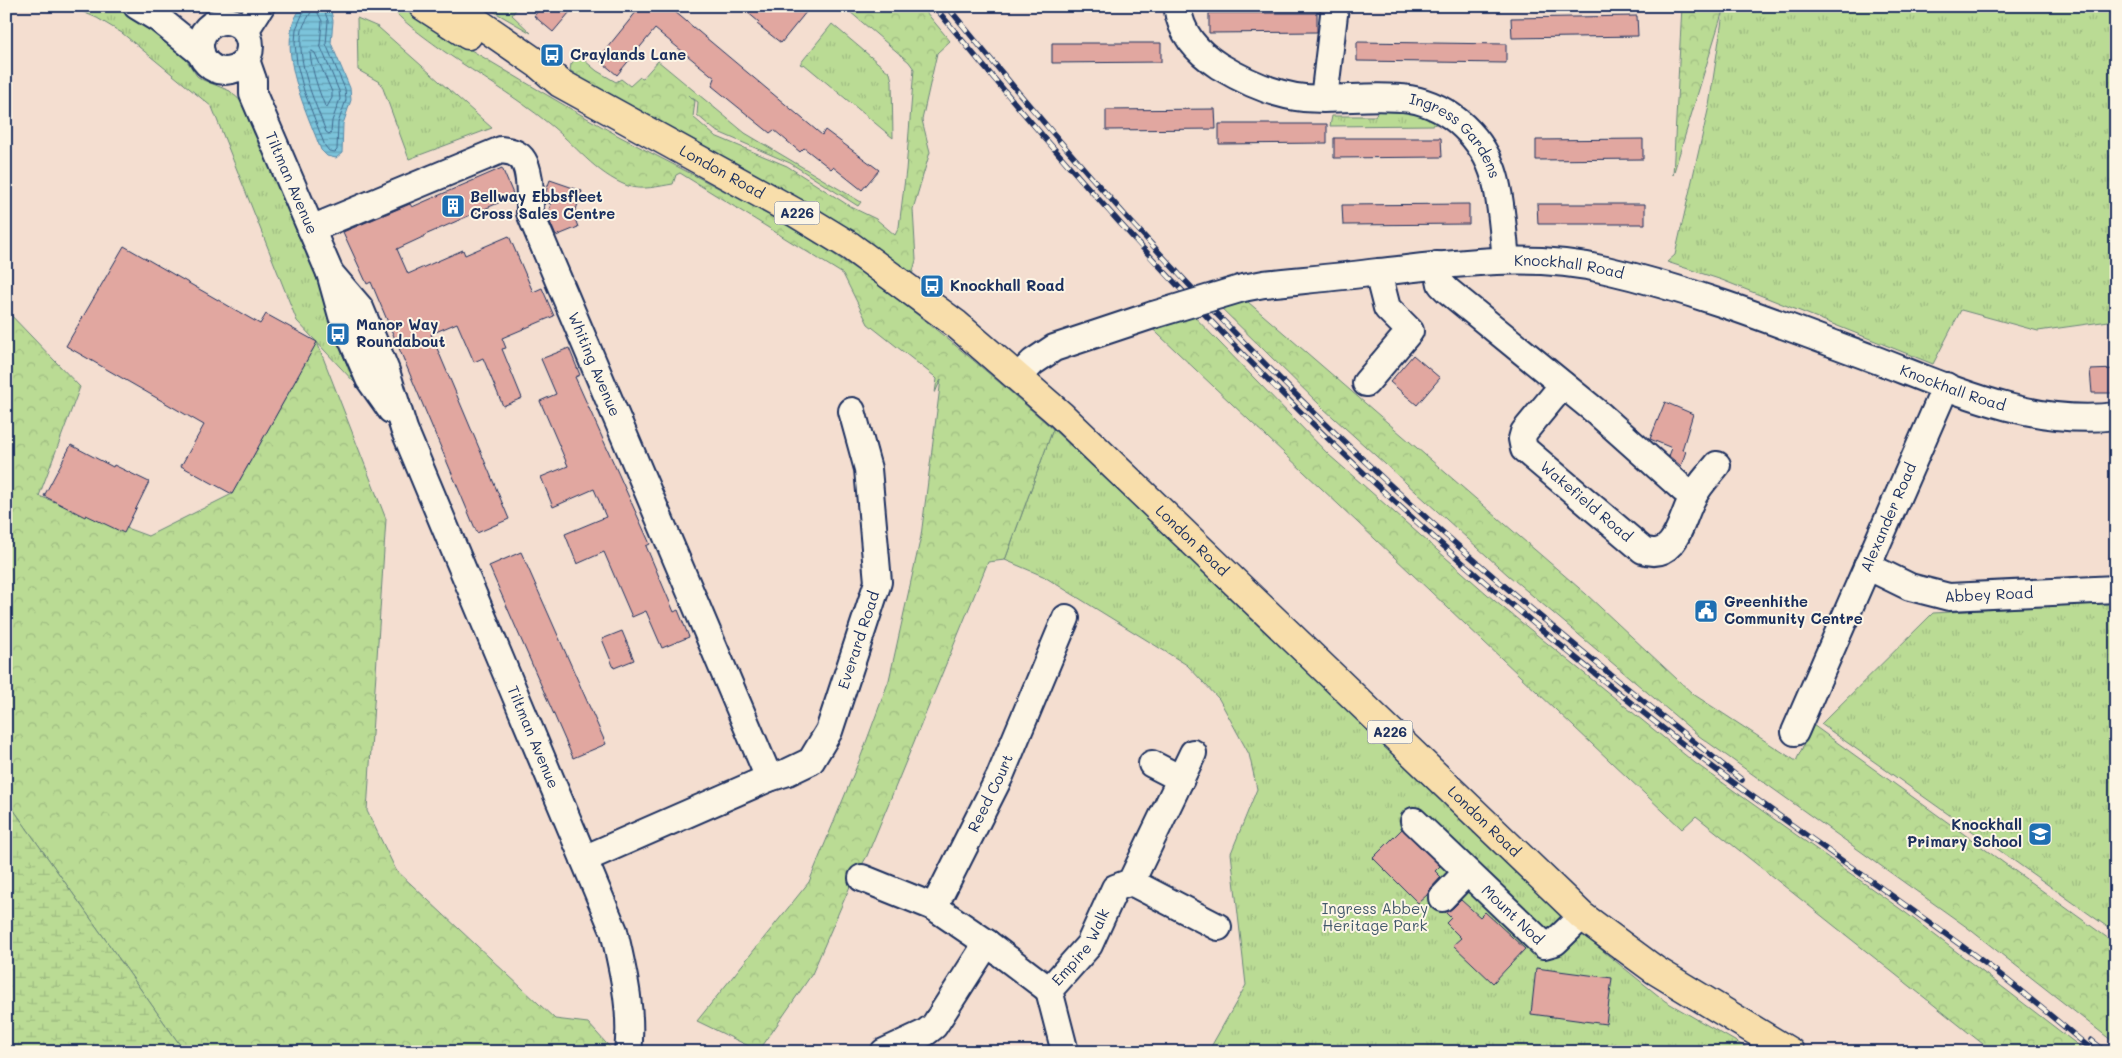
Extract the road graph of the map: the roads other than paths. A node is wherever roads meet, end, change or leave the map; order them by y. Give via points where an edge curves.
1 (137, 6) edge
2 (261, 6) edge
3 (424, 6) edge
4 (454, 6) edge
5 (1177, 6) edge
6 (1335, 6) edge
7 (160, 20) junction
8 (229, 21) edge
9 (200, 53) junction
10 (238, 66) junction
11 (556, 80) junction
12 (1324, 99) junction
13 (311, 228) junction
14 (1506, 260) junction
15 (1437, 265) junction
16 (1378, 272) junction
17 (1018, 377) junction
18 (1366, 383) dead end
19 (1563, 384) junction
20 (1946, 386) junction
21 (852, 411) dead end
22 (2116, 416) edge
23 (1717, 466) dead end
24 (1693, 495) junction
25 (1867, 566) junction
26 (2116, 588) edge
27 (1066, 618) dead end
28 (1795, 732) dead end
29 (1193, 754) dead end
30 (1152, 764) dead end
31 (769, 778) junction
32 (1180, 779) junction
33 (1414, 821) dead end
34 (584, 859) junction
35 (1467, 872) junction
36 (862, 878) dead end
37 (1131, 882) junction
38 (1442, 898) dead end
39 (934, 907) junction
40 (1582, 916) junction
41 (1218, 927) dead end
42 (987, 943) junction
43 (1049, 990) junction
44 (628, 1052) edge
45 (884, 1052) edge
46 (1065, 1052) edge
47 (1790, 1052) edge

1 - 7 street
2 - 8 street
3 - 11 main road, London Road / A226 via 531,72
4 - 11 main road, London Road
5 - 12 street, Ingress Gardens via 1181,24 1190,41 1221,67 1282,94
6 - 12 street
7 - 8 street
7 - 9 street
8 - 9 street via 201,38
8 - 10 street via 249,39 250,47
9 - 10 street via 216,70
10 - 13 street, Tiltman Avenue via 241,85 253,94
11 - 17 main road, London Road / A226 via 850,246 956,324
12 - 14 street, Ingress Gardens via 1410,99 1437,108 1464,126 1483,150 1495,178
13 - 31 street, Whiting Avenue via 501,150 517,154 525,162 530,213
13 - 34 street, Tiltman Avenue via 330,273 360,308 386,371 404,429
14 - 15 street, Knockhall Road
14 - 20 street, Knockhall Road via 1576,264 1658,283 1737,308
15 - 16 street, Knockhall Road
15 - 19 street via 1444,288
16 - 17 street, Knockhall Road, bridge via 1243,288 1054,348
16 - 18 street via 1387,308 1417,322
17 - 40 main road, London Road / A226
19 - 24 street
19 - 24 street, Wakefield Road via 1526,429 1523,446 1620,532 1643,550 1662,551 1674,540
20 - 22 street, Knockhall Road via 2036,413 2078,418
20 - 25 street, Alexander Road
21 - 31 street, Everard Road via 868,470 878,582 829,731 811,761
23 - 24 street, Wakefield Road
25 - 26 street, Abbey Road via 1910,587 1949,596
25 - 28 street, Alexander Road
27 - 39 street, Reed Court via 1000,776
29 - 32 street
30 - 32 street
31 - 34 street, Everard Road
32 - 37 street
33 - 35 street, Mount Nod
34 - 44 street, Tiltman Avenue via 614,931 626,987
35 - 38 street
35 - 40 street, Mount Nod via 1544,944 1555,942
36 - 39 street
37 - 41 street
37 - 43 street, Empire Walk via 1115,888 1088,945
39 - 42 street
40 - 47 main road, London Road / A226 via 1655,970
42 - 43 street
42 - 45 street via 934,1026
43 - 46 street, Empire Walk

